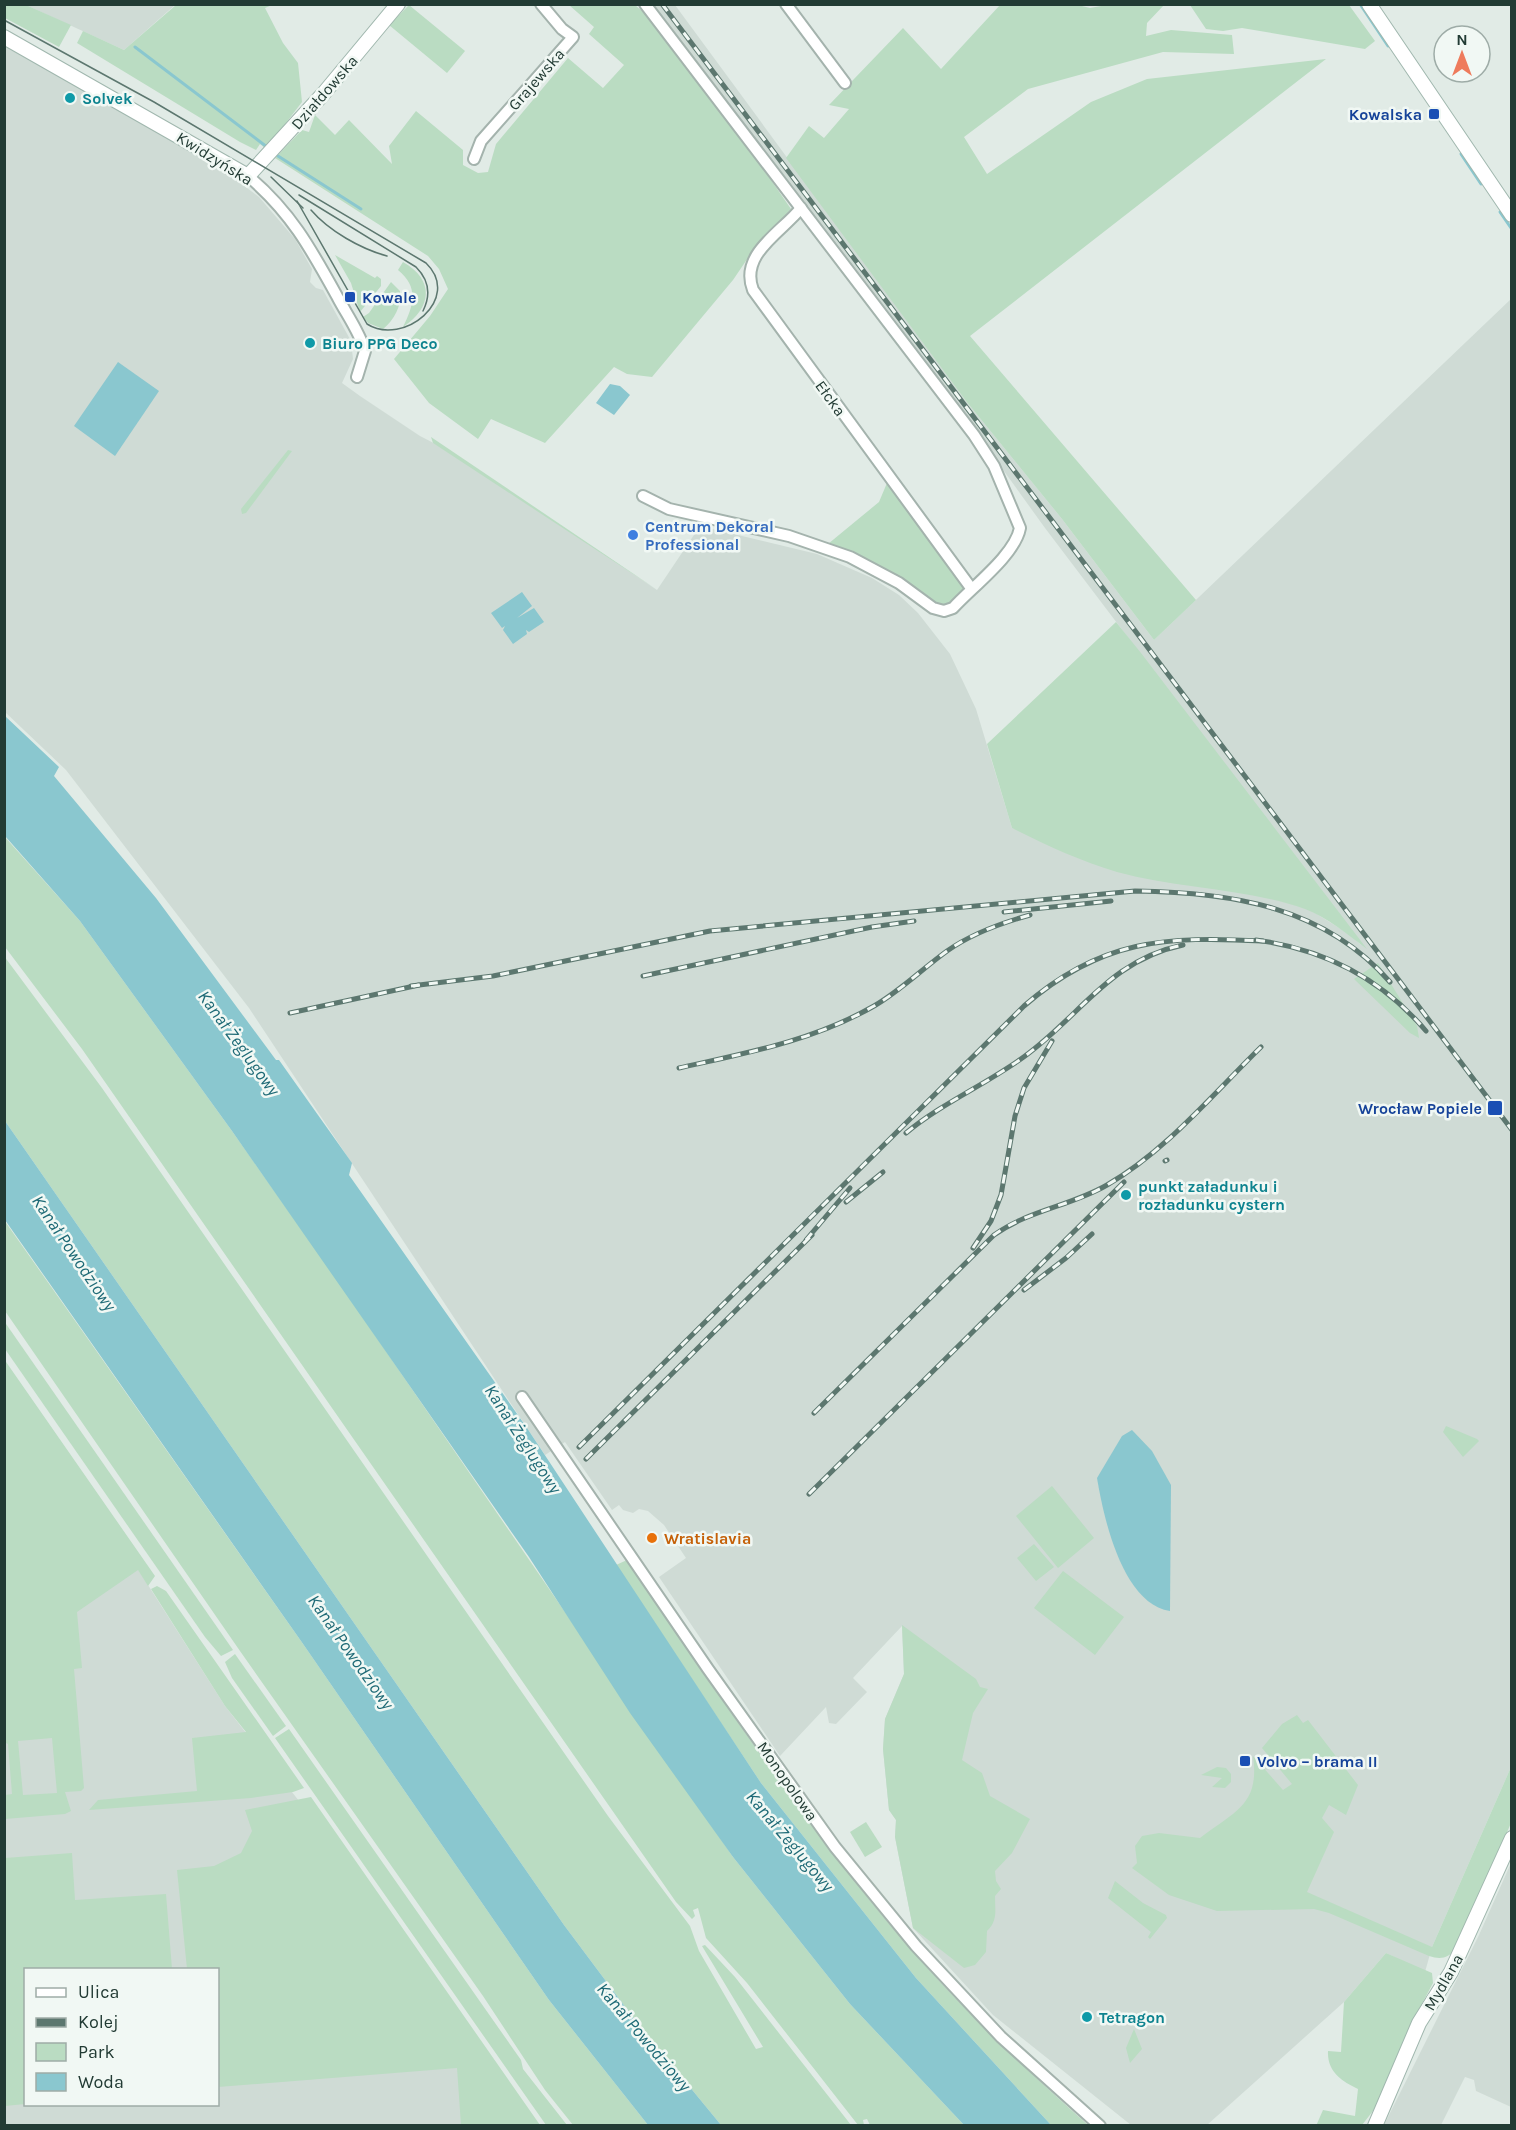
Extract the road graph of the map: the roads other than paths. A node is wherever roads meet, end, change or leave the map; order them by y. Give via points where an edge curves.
1 (398, 4) edge
2 (541, 4) edge
3 (645, 4) edge
4 (786, 4) edge
5 (1369, 4) edge
6 (4, 37) edge
7 (845, 83) dead end
8 (474, 159) dead end
9 (248, 176) junction
10 (801, 208) junction
11 (1512, 215) edge
12 (357, 378) dead end
13 (643, 496) dead end
14 (971, 588) junction
15 (522, 1397) dead end
16 (1512, 1838) edge
17 (1100, 2126) edge
18 (1375, 2126) edge

1 - 9 street, Działdowska via 293,129
2 - 8 street, Grajewska via 573,37 481,141
3 - 10 street
4 - 7 street
5 - 11 street
6 - 9 street, Kwidzyńska
9 - 12 street, Kwidzyńska via 292,220 349,318 365,351
10 - 14 street via 994,466 1020,528 1010,550
10 - 14 street, Ełcka via 755,255 749,273 753,290
13 - 14 street via 669,509 789,536 850,557 899,583 933,608 948,610
15 - 17 street, Monopolowa via 835,1847 916,1946 1001,2037
16 - 18 street, Mydlana via 1451,1972 1419,2023

